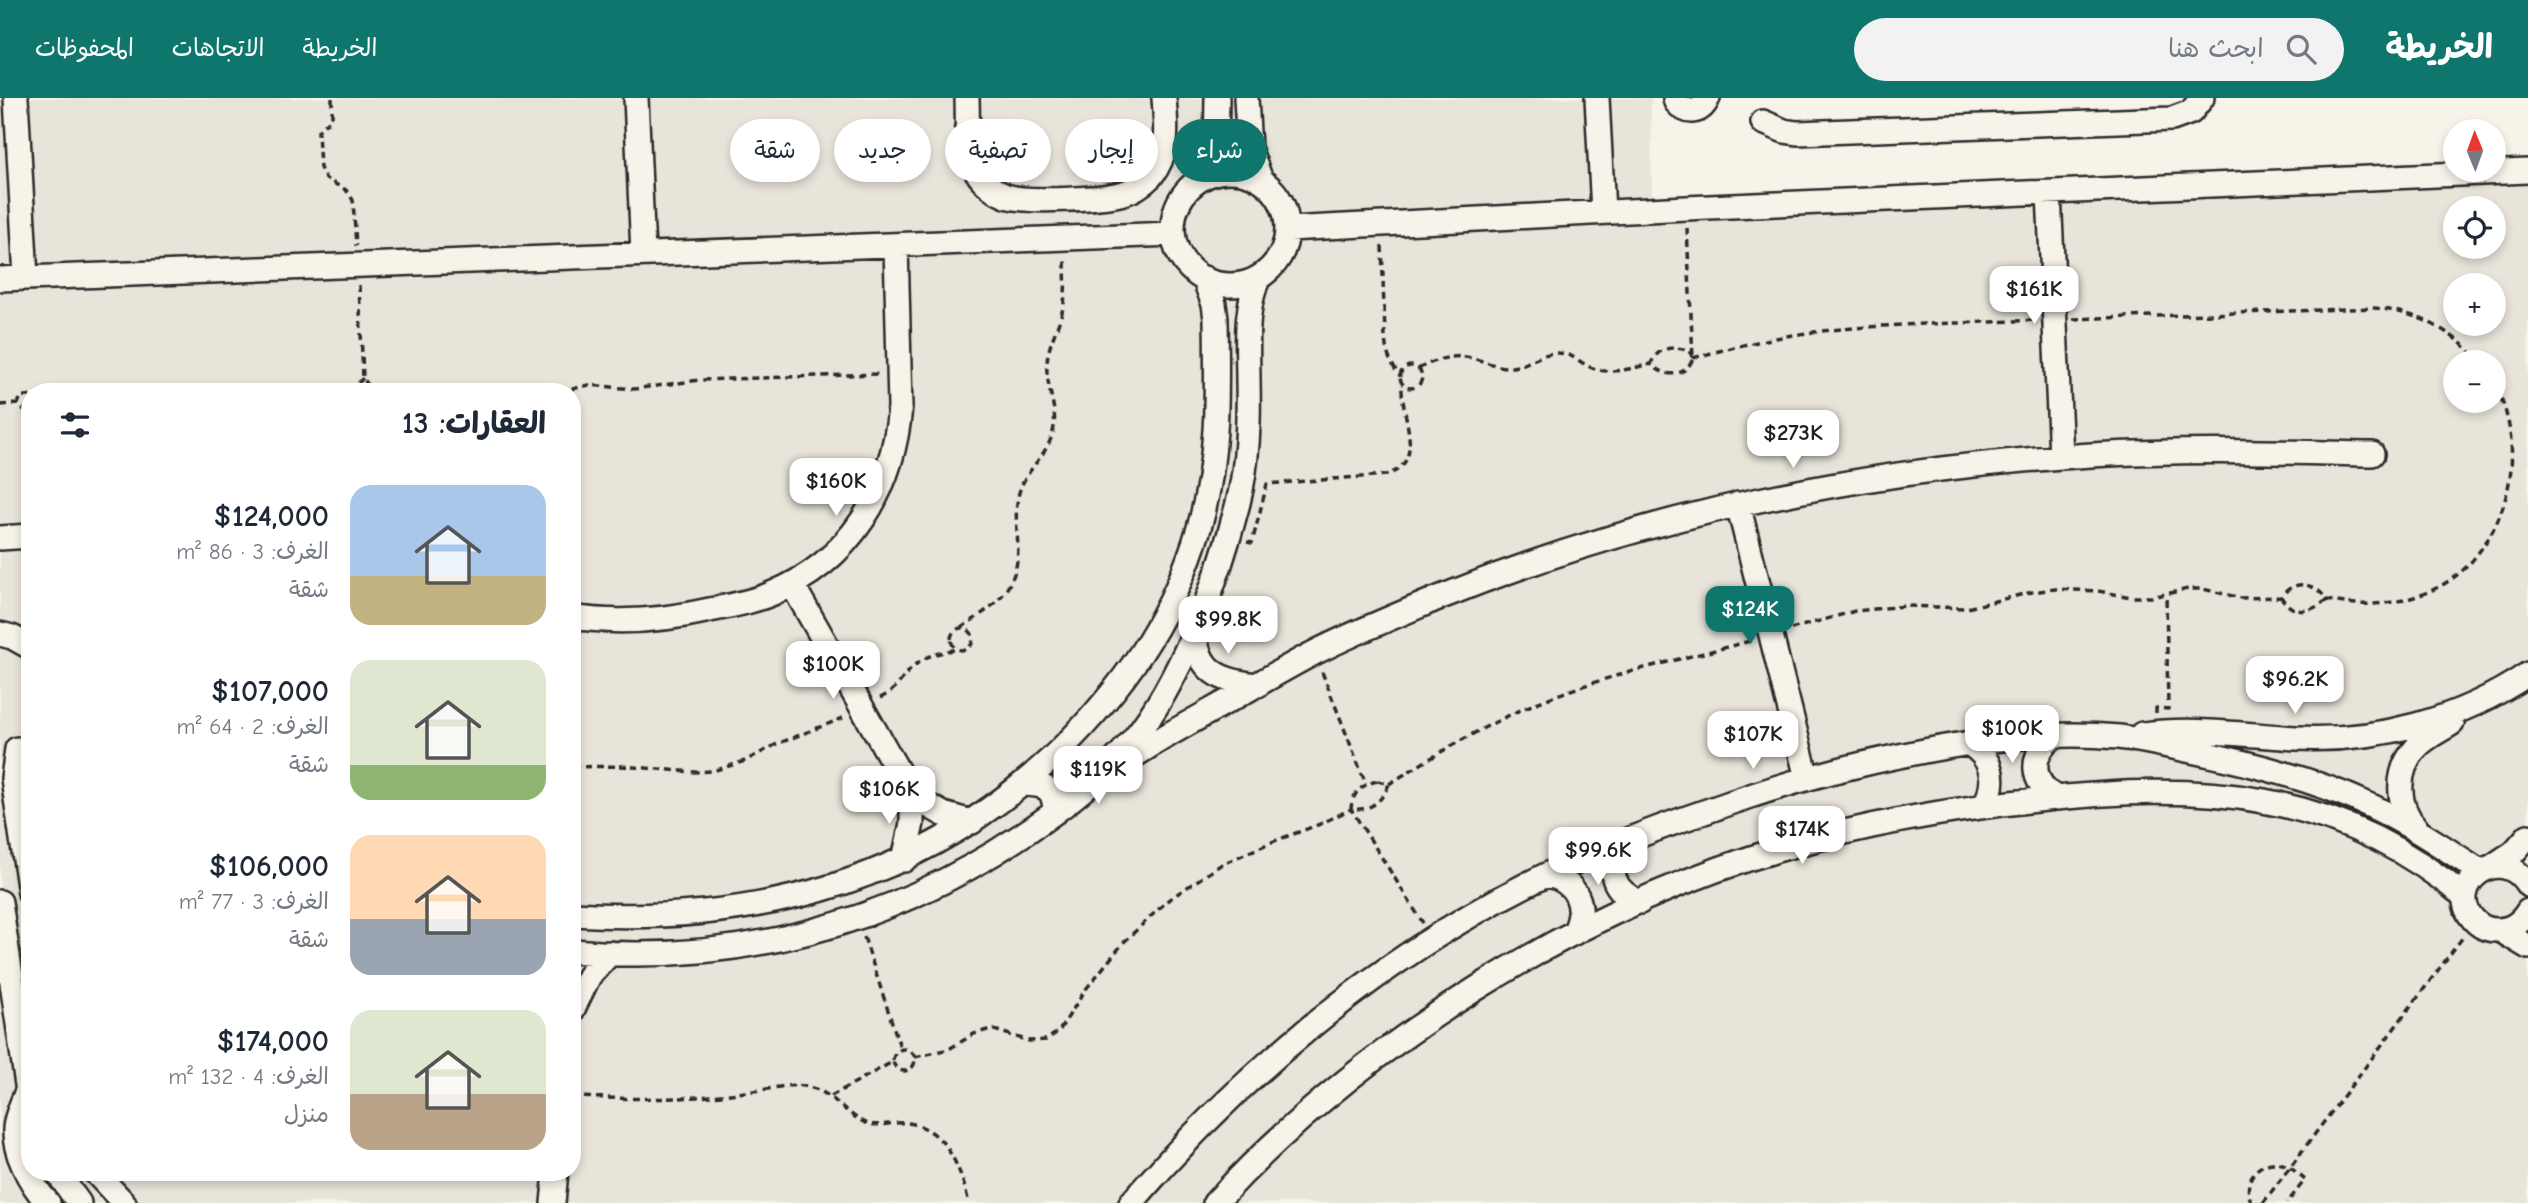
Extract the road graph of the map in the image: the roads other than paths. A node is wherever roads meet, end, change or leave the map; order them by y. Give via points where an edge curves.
1 (16, 98) edge
2 (636, 98) edge
3 (967, 98) edge
4 (1164, 98) edge
5 (1217, 98) edge
6 (1246, 98) edge
7 (1598, 98) edge
8 (1675, 98) edge
9 (1709, 98) edge
10 (2202, 98) edge
11 (2154, 109) edge
12 (1217, 119) edge
13 (1247, 119) edge
14 (1763, 122) dead end
15 (2528, 171) edge
16 (1197, 182) edge
17 (1263, 182) edge
18 (2049, 193) junction
19 (1603, 212) junction
20 (1287, 229) junction
21 (1173, 234) junction
22 (895, 245) junction
23 (643, 253) junction
24 (1259, 277) junction
25 (1204, 278) junction
26 (8, 280) edge
27 (2372, 454) dead end
28 (2061, 457) junction
29 (1738, 504) junction
30 (21, 537) edge
31 (0, 538) edge
32 (792, 584) junction
33 (0, 617) edge
34 (581, 618) edge
35 (1194, 630) junction
36 (14, 639) edge
37 (2528, 674) edge
38 (1258, 685) junction
39 (2478, 704) junction
40 (2053, 737) junction
41 (2120, 737) junction
42 (1968, 743) junction
43 (1063, 747) junction
44 (16, 748) edge
45 (1807, 778) junction
46 (1097, 779) junction
47 (1024, 784) junction
48 (912, 796) junction
49 (2057, 798) junction
50 (1984, 806) junction
51 (21, 812) edge
52 (1055, 812) junction
53 (972, 822) junction
54 (2422, 834) junction
55 (2528, 836) edge
56 (1620, 844) junction
57 (904, 860) junction
58 (2487, 868) junction
59 (1548, 875) junction
60 (2528, 885) edge
61 (2465, 897) junction
62 (0, 902) edge
63 (1640, 902) junction
64 (2528, 911) edge
65 (581, 914) edge
66 (2500, 930) junction
67 (1574, 933) junction
68 (2528, 947) edge
69 (581, 951) edge
70 (610, 953) junction
71 (581, 990) edge
72 (21, 1008) edge
73 (21, 1113) edge
74 (21, 1152) edge
75 (33, 1181) edge
76 (63, 1181) edge
77 (103, 1181) edge
78 (555, 1181) edge
79 (48, 1203) edge
80 (79, 1203) edge
81 (124, 1203) edge
82 (553, 1203) edge
83 (1131, 1203) edge
84 (1215, 1203) edge

1 - 26 street
2 - 23 street
3 - 4 street via 970,157 978,174 1005,196 1024,200 1113,195 1141,185 1156,169 1165,148
5 - 12 street
6 - 13 street
7 - 19 street
8 - 9 street via 1682,110 1693,112
10 - 11 street via 2182,117
11 - 14 street via 1797,133
15 - 18 street
16 - 21 street via 1178,205
17 - 20 street via 1281,201
18 - 19 street
18 - 28 street
19 - 20 street
20 - 24 street via 1277,261
21 - 22 street
21 - 25 street via 1183,260
22 - 23 street
22 - 32 street via 898,431 885,480 846,541
23 - 26 street
24 - 25 street via 1232,285
24 - 35 street via 1249,318 1246,461 1230,536
25 - 43 street via 1216,318 1217,414 1199,526 1176,590 1145,650 1104,705
27 - 28 street via 2157,452
28 - 29 street via 1843,483
29 - 38 street via 1542,559 1420,606 1315,653
29 - 45 street
30 - 31 street
32 - 34 street via 750,601 692,614 621,620
32 - 48 street
33 - 36 street
35 - 38 street via 1202,661 1213,673 1227,681
35 - 46 street via 1150,713
37 - 39 street
38 - 46 street
39 - 41 street via 2420,724 2360,736 2298,738 2195,731
39 - 54 street via 2429,737 2407,760 2400,791 2403,807
40 - 41 street
40 - 42 street
40 - 49 street via 2038,752 2035,763 2040,784
41 - 54 street via 2207,754 2324,786
42 - 45 street
42 - 50 street via 1985,756 1993,776
43 - 46 street via 1065,770 1072,777
43 - 47 street
44 - 51 street via 13,778
45 - 56 street
46 - 52 street
47 - 52 street via 1049,790 1055,798
47 - 53 street
48 - 53 street via 943,814
48 - 57 street
49 - 50 street
49 - 61 street via 2225,795 2293,806 2386,841
50 - 63 street via 1886,822 1781,849
52 - 70 street via 957,876 858,919 748,946 661,954
53 - 57 street
54 - 58 street
55 - 58 street via 2514,852
56 - 59 street
56 - 63 street via 1613,855 1613,879 1628,898
57 - 65 street via 809,895 739,909 639,916
58 - 60 street via 2502,866 2518,872
58 - 61 street via 2470,882
59 - 67 street via 1571,885 1578,896 1580,922
59 - 83 street via 1480,910 1353,995 1259,1071
61 - 66 street via 2475,921
62 - 72 street
63 - 67 street
64 - 66 street via 2516,925
66 - 68 street
67 - 84 street via 1474,992 1364,1068 1311,1110
69 - 70 street
70 - 71 street
73 - 74 street via 15,1124
75 - 79 street
76 - 80 street
77 - 81 street
78 - 82 street

